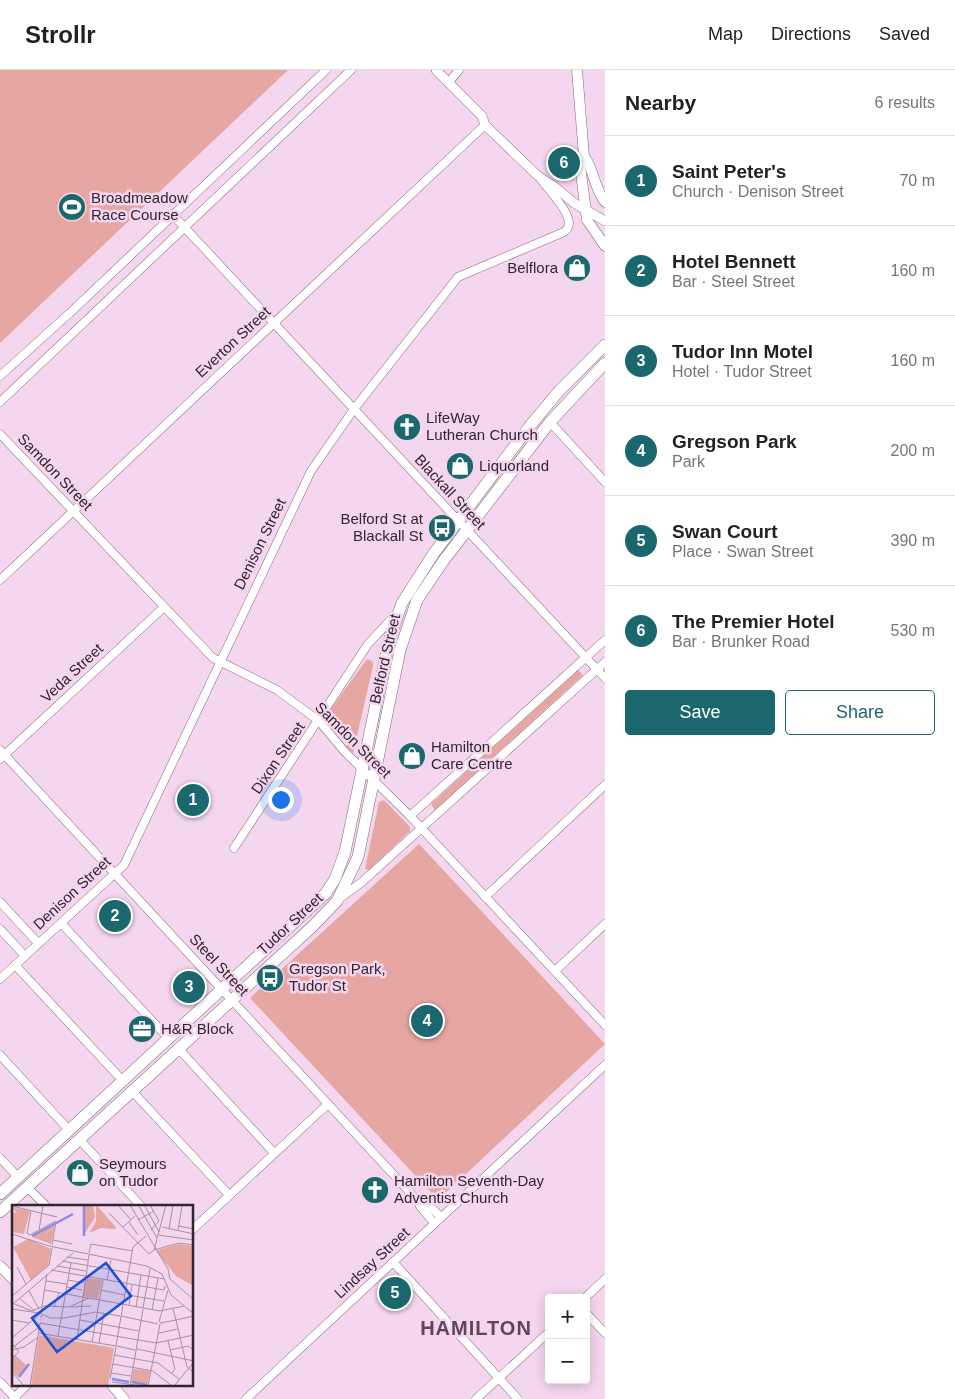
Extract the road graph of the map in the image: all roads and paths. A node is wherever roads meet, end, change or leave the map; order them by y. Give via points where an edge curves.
1 (326, 70) edge
2 (351, 70) edge
3 (459, 70) edge
4 (577, 70) edge
5 (440, 71) edge
6 (448, 82) junction
7 (485, 125) junction
8 (254, 138) junction
9 (265, 150) junction
10 (584, 156) junction
11 (538, 176) junction
12 (603, 196) edge
13 (585, 208) junction
14 (172, 214) junction
15 (605, 220) edge
16 (184, 227) junction
17 (605, 246) edge
18 (72, 311) junction
19 (84, 323) junction
20 (274, 323) junction
21 (605, 345) edge
22 (605, 362) edge
23 (0, 376) edge
24 (0, 402) edge
25 (354, 409) junction
26 (550, 422) junction
27 (0, 434) edge
28 (605, 482) edge
29 (74, 511) junction
30 (458, 520) junction
31 (467, 531) junction
32 (0, 580) edge
33 (163, 608) junction
34 (398, 611) junction
35 (605, 640) edge
36 (585, 659) junction
37 (219, 662) junction
38 (605, 662) edge
39 (597, 670) junction
40 (605, 678) edge
41 (319, 721) junction
42 (2, 754) edge
43 (363, 769) junction
44 (375, 781) junction
45 (605, 785) edge
46 (410, 816) junction
47 (422, 828) junction
48 (234, 848) dead end
49 (341, 866) joint
50 (115, 872) junction
51 (486, 897) junction
52 (337, 900) junction
53 (0, 902) edge
54 (61, 922) junction
55 (605, 924) edge
56 (0, 929) edge
57 (38, 943) junction
58 (25, 956) junction
59 (16, 964) junction
60 (555, 970) junction
61 (0, 979) edge
62 (222, 988) junction
63 (232, 999) junction
64 (605, 1025) edge
65 (168, 1038) junction
66 (178, 1048) junction
67 (0, 1055) edge
68 (605, 1065) edge
69 (123, 1081) junction
70 (132, 1090) junction
71 (328, 1104) junction
72 (69, 1130) junction
73 (79, 1139) junction
74 (274, 1153) junction
75 (0, 1158) edge
76 (18, 1178) junction
77 (27, 1187) junction
78 (0, 1194) edge
79 (229, 1195) junction
80 (418, 1200) junction
81 (45, 1205) edge
82 (141, 1205) edge
83 (0, 1212) edge
84 (441, 1216) junction
85 (434, 1223) junction
86 (194, 1228) edge
87 (393, 1262) junction
88 (0, 1266) edge
89 (12, 1278) edge
90 (605, 1279) edge
91 (589, 1294) edge
92 (590, 1317) edge
93 (605, 1333) edge
94 (545, 1336) edge
95 (499, 1378) junction
96 (0, 1382) edge
97 (26, 1386) edge
98 (113, 1386) edge
99 (15, 1398) edge
100 (124, 1399) edge
101 (246, 1399) edge
102 (476, 1399) edge
103 (518, 1399) edge

1 - 8 street
2 - 9 street
3 - 6 street
4 - 10 main road
5 - 6 street
6 - 7 street via 482,116
7 - 11 street
7 - 20 street, Everton Street
8 - 9 street
8 - 14 street
9 - 16 street
10 - 12 main road
10 - 13 main road via 580,165
11 - 13 street
11 - 25 street, Denison Street via 569,216 568,229 458,277
13 - 15 street
13 - 17 main road via 590,228
14 - 16 street, Blackall Street
14 - 18 street
16 - 19 street
16 - 20 street, Blackall Street
18 - 19 street
18 - 23 street
19 - 24 street
20 - 25 street, Blackall Street
20 - 29 street, Everton Street
21 - 30 main road, Belford Street via 546,405
22 - 26 main road, Belford Street
25 - 30 street, Blackall Street
25 - 37 street, Denison Street via 310,471
26 - 28 street
26 - 31 main road, Belford Street
27 - 29 street, Samdon Street
29 - 32 street, Everton Street
29 - 33 street, Samdon Street
30 - 31 street, Blackall Street
30 - 34 main road, Belford Street via 418,575
31 - 36 street, Blackall Street
31 - 44 main road, Belford Street via 423,589 409,618
33 - 37 street, Samdon Street
33 - 42 street, Veda Street
34 - 41 street, Dixon Street via 368,644
34 - 43 main road, Belford Street
35 - 36 street
36 - 39 street, Blackall Street
36 - 46 street
37 - 41 street, Samdon Street via 277,690
37 - 50 street, Denison Street via 124,864
38 - 39 street, Tudor Street
39 - 40 street, Blackall Street
39 - 47 street, Tudor Street
41 - 43 street, Samdon Street
41 - 48 street, Dixon Street
42 - 50 street, Steel Street
43 - 44 street, Samdon Street
43 - 49 main road, Belford Street
44 - 46 street, Samdon Street
44 - 52 main road, Belford Street via 358,857
45 - 51 street
46 - 47 street, Samdon Street
47 - 51 street, Samdon Street
47 - 52 street, Tudor Street
49 - 62 main road, Tudor Street via 320,900
50 - 54 street, Denison Street
50 - 62 street, Steel Street
51 - 60 street, Samdon Street
52 - 63 main road, Tudor Street
53 - 57 street
54 - 57 street, Denison Street
54 - 65 street
55 - 60 street
56 - 58 street
57 - 58 street, Denison Street
58 - 59 street, Denison Street
59 - 61 street, Denison Street
59 - 69 street
60 - 64 street, Samdon Street
62 - 63 street, Steel Street
62 - 65 main road, Tudor Street
63 - 66 main road, Tudor Street
63 - 71 street, Steel Street
65 - 69 main road, Tudor Street
66 - 70 main road, Tudor Street
66 - 74 street
67 - 72 street
68 - 84 street, Lindsay Street
69 - 72 main road, Tudor Street
70 - 73 main road, Tudor Street
70 - 79 street
71 - 74 street
71 - 80 street, Steel Street
72 - 76 main road, Tudor Street
73 - 77 main road, Tudor Street
73 - 82 street
74 - 79 street
75 - 76 street
76 - 78 main road, Tudor Street
77 - 81 street
77 - 83 main road, Tudor Street
79 - 86 street
80 - 84 street, Steel Street
80 - 85 street, Steel Street
84 - 85 street, Lindsay Street
85 - 87 street, Lindsay Street
87 - 95 street
87 - 101 street, Lindsay Street
88 - 89 main road
90 - 91 street
92 - 93 street
94 - 95 street
95 - 102 street
95 - 103 street
96 - 99 street
97 - 99 street
98 - 100 main road

